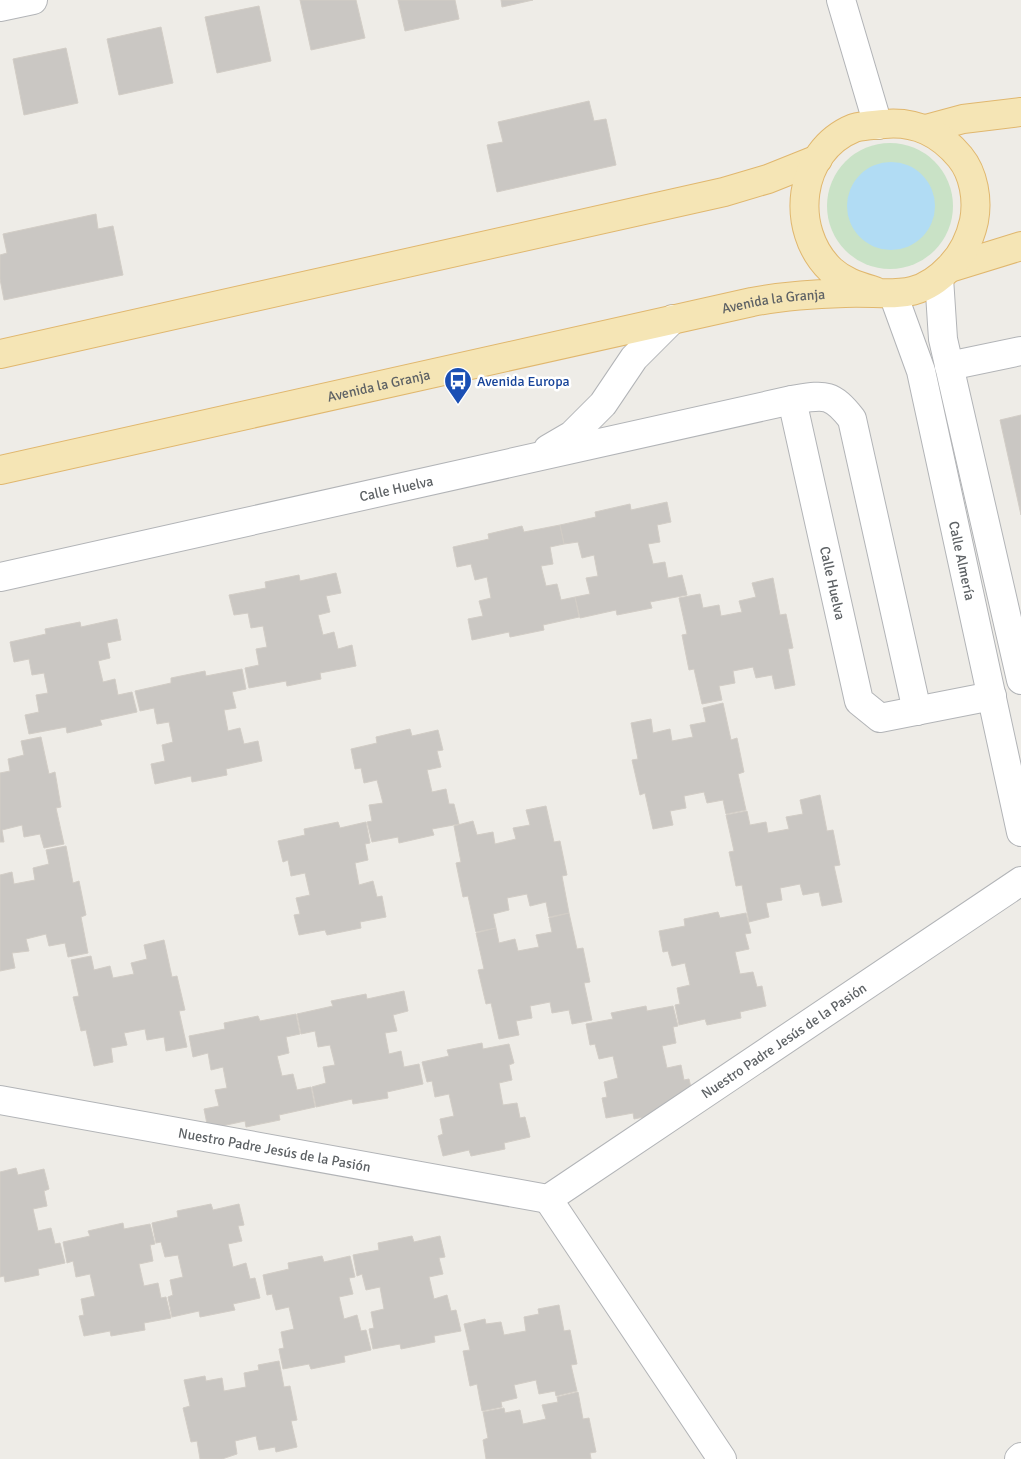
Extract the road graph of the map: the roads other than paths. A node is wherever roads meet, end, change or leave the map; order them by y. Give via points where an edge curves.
1 (33, 0) edge
2 (841, 0) edge
3 (0, 7) edge
4 (1021, 112) edge
5 (878, 125) junction
6 (926, 129) junction
7 (818, 159) junction
8 (1021, 246) edge
9 (945, 273) junction
10 (884, 293) junction
11 (674, 319) junction
12 (1021, 351) edge
13 (0, 354) edge
14 (949, 366) junction
15 (792, 400) junction
16 (531, 458) junction
17 (0, 470) edge
18 (0, 577) edge
19 (1021, 680) edge
20 (992, 696) junction
21 (917, 711) junction
22 (1021, 832) edge
23 (1021, 881) edge
24 (0, 1100) edge
25 (548, 1199) junction
26 (722, 1459) edge

1 - 3 street
2 - 5 street
4 - 6 main road, Avenida la Granja via 963,119
5 - 6 main road, Avenida la Granja via 899,122
5 - 7 main road, Avenida la Granja via 855,128 833,142
6 - 9 main road, Avenida la Granja via 946,141 962,159 973,184 976,211 971,234 960,256
7 - 10 main road, Avenida la Granja via 807,181 803,204 811,243 832,271 849,283
7 - 13 main road, Avenida la Granja via 724,192
8 - 9 main road, Avenida la Granja
9 - 10 main road, Avenida la Granja via 934,284 916,291
9 - 14 street via 943,339
10 - 11 main road, Avenida la Granja via 796,294
10 - 20 street, Calle Almería via 921,371
11 - 16 street via 634,358 597,410 572,435
11 - 17 main road, Avenida la Granja
12 - 14 street
14 - 19 street
15 - 16 street, Calle Huelva
15 - 21 street, Calle Huelva via 820,396 839,403 852,419
15 - 21 street, Calle Huelva via 859,701 880,718
16 - 18 street, Calle Huelva
20 - 21 street, Calle Huelva
20 - 22 street, Calle Almería
23 - 25 street, Nuestro Padre Jesús de la Pasión
24 - 25 street, Nuestro Padre Jesús de la Pasión
25 - 26 street

